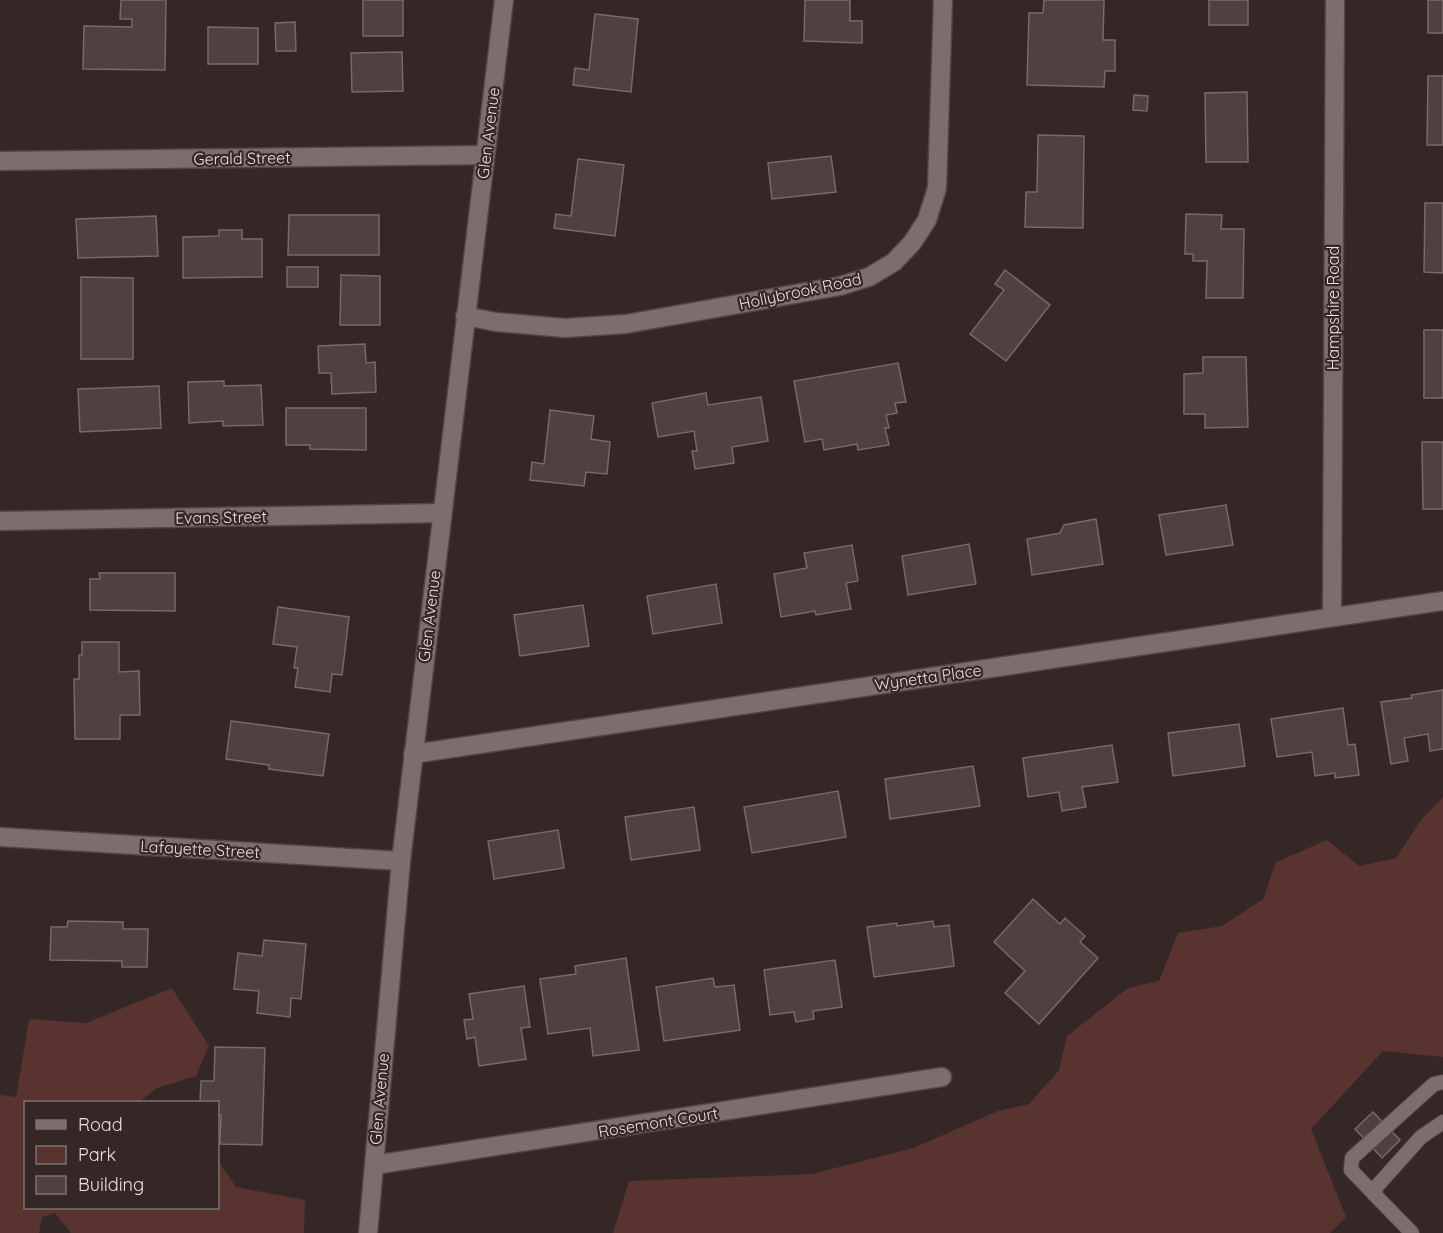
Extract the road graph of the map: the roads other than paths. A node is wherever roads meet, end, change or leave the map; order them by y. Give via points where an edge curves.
1 (504, 0) edge
2 (943, 0) edge
3 (1335, 0) edge
4 (485, 155) junction
5 (0, 161) edge
6 (465, 316) junction
7 (442, 513) junction
8 (0, 521) edge
9 (1443, 601) edge
10 (1332, 616) junction
11 (413, 754) junction
12 (0, 837) edge
13 (401, 861) junction
14 (942, 1077) dead end
15 (1443, 1082) edge
16 (1443, 1122) edge
17 (374, 1165) junction
18 (1374, 1194) junction
19 (368, 1233) edge
20 (1412, 1233) edge

1 - 4 street, Glen Avenue
2 - 6 street, Hollybrook Road via 937,188 927,220 894,262 869,277 840,286 626,324 565,328
3 - 10 street, Hampshire Road
4 - 5 street, Gerald Street
4 - 6 street, Glen Avenue
6 - 7 street, Glen Avenue
7 - 8 street, Evans Street
7 - 11 street, Glen Avenue
9 - 10 street, Wynetta Place
10 - 11 street, Wynetta Place
11 - 13 street, Glen Avenue
12 - 13 street, Lafayette Street
13 - 17 street, Glen Avenue
14 - 17 street, Rosemont Court
15 - 18 lane via 1434,1084 1352,1158 1351,1170
16 - 18 lane via 1421,1137
17 - 19 street, Glen Avenue
18 - 20 lane

